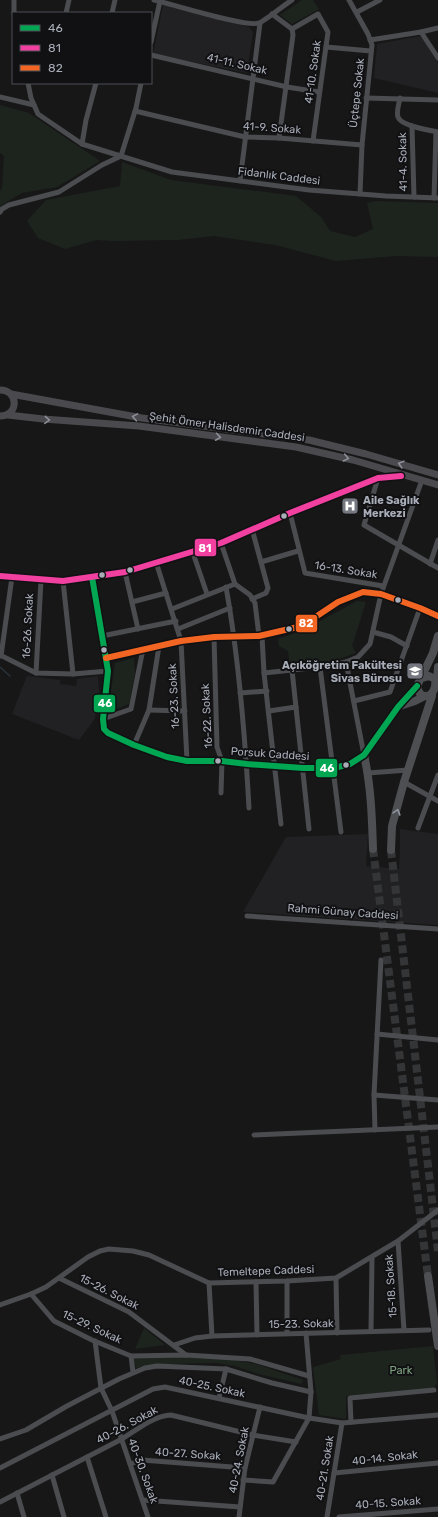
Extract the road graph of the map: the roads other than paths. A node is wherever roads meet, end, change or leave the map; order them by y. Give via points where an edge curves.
1 (14, 0) edge
2 (70, 0) edge
3 (114, 0) edge
4 (154, 0) edge
5 (349, 0) edge
6 (380, 0) edge
7 (288, 1) edge
8 (160, 2) junction
9 (14, 12) edge
10 (66, 12) edge
11 (112, 12) edge
12 (357, 12) junction
13 (272, 14) junction
14 (260, 23) junction
15 (438, 28) edge
16 (292, 29) junction
17 (421, 32) junction
18 (152, 38) edge
19 (370, 40) junction
20 (326, 47) junction
21 (371, 51) junction
22 (152, 55) edge
23 (438, 58) edge
24 (252, 78) junction
25 (28, 84) edge
26 (96, 84) edge
27 (142, 84) edge
28 (287, 87) junction
29 (319, 92) junction
30 (0, 97) edge
31 (366, 98) junction
32 (400, 98) junction
33 (438, 100) edge
34 (34, 105) junction
35 (135, 111) junction
36 (412, 126) junction
37 (437, 132) edge
38 (245, 137) junction
39 (279, 138) junction
40 (313, 141) junction
41 (82, 144) junction
42 (362, 145) junction
43 (121, 156) junction
44 (240, 181) junction
45 (360, 194) junction
46 (414, 197) junction
47 (436, 198) edge
48 (0, 212) edge
49 (0, 390) edge
50 (11, 394) junction
51 (8, 414) junction
52 (0, 416) edge
53 (438, 475) edge
54 (406, 476) junction
55 (378, 478) junction
56 (422, 480) junction
57 (438, 485) edge
58 (290, 513) junction
59 (252, 530) junction
60 (438, 540) edge
61 (221, 543) junction
62 (398, 545) junction
63 (298, 551) junction
64 (193, 552) junction
65 (156, 562) junction
66 (261, 562) junction
67 (430, 564) junction
68 (438, 568) edge
69 (125, 572) junction
70 (0, 576) edge
71 (12, 577) junction
72 (92, 577) junction
73 (41, 580) junction
74 (63, 581) junction
75 (235, 584) junction
76 (384, 586) junction
77 (226, 587) junction
78 (166, 592) junction
79 (207, 594) junction
80 (381, 594) junction
81 (252, 599) junction
82 (132, 602) junction
83 (230, 608) junction
84 (420, 608) junction
85 (172, 609) junction
86 (438, 616) edge
87 (176, 621) junction
88 (138, 629) junction
89 (178, 629) junction
90 (373, 632) junction
91 (102, 636) junction
92 (234, 636) junction
93 (260, 636) junction
94 (438, 636) edge
95 (214, 637) junction
96 (181, 641) junction
97 (159, 646) junction
98 (407, 646) junction
99 (143, 649) junction
100 (1, 656) edge
101 (106, 658) junction
102 (346, 662) junction
103 (320, 667) junction
104 (438, 667) edge
105 (292, 670) junction
106 (108, 671) junction
107 (36, 673) junction
108 (264, 673) junction
109 (73, 674) junction
110 (419, 682) junction
111 (437, 682) edge
112 (267, 691) junction
113 (240, 693) junction
114 (432, 696) edge
115 (354, 702) junction
116 (296, 707) junction
117 (398, 707) junction
118 (149, 710) junction
119 (185, 711) junction
120 (269, 711) junction
121 (103, 719) junction
122 (134, 745) junction
123 (364, 755) junction
124 (187, 760) junction
125 (222, 761) junction
126 (247, 764) junction
127 (276, 766) junction
128 (303, 768) junction
129 (334, 768) junction
130 (408, 770) junction
131 (368, 773) junction
132 (438, 775) edge
133 (404, 782) junction
134 (221, 793) dead end
135 (430, 797) junction
136 (438, 801) edge
137 (249, 808) dead end
138 (281, 824) dead end
139 (418, 828) dead end
140 (309, 829) dead end
141 (341, 832) dead end
142 (373, 849) tunnel mouth
143 (391, 850) tunnel mouth
144 (247, 916) dead end
145 (438, 929) edge
146 (381, 960) dead end
147 (377, 1034) junction
148 (438, 1040) edge
149 (374, 1095) junction
150 (438, 1100) edge
151 (438, 1127) edge
152 (375, 1130) junction
153 (254, 1135) dead end
154 (438, 1211) edge
155 (398, 1241) junction
156 (372, 1258) junction
157 (428, 1276) tunnel mouth
158 (59, 1278) junction
159 (336, 1278) junction
160 (286, 1281) junction
161 (256, 1282) junction
162 (209, 1283) junction
163 (31, 1294) junction
164 (0, 1305) edge
165 (404, 1330) junction
166 (429, 1330) dead end
167 (371, 1331) junction
168 (287, 1333) junction
169 (306, 1333) junction
170 (337, 1333) junction
171 (257, 1335) junction
172 (212, 1336) junction
173 (95, 1341) junction
174 (174, 1345) junction
175 (438, 1346) edge
176 (186, 1355) junction
177 (131, 1356) junction
178 (226, 1369) junction
179 (133, 1372) junction
180 (309, 1376) junction
181 (101, 1388) junction
182 (434, 1390) dead end
183 (310, 1392) junction
184 (219, 1398) junction
185 (260, 1407) junction
186 (112, 1412) junction
187 (438, 1415) edge
188 (309, 1418) junction
189 (351, 1422) junction
190 (342, 1423) junction
191 (253, 1435) junction
192 (0, 1438) edge
193 (121, 1440) junction
194 (296, 1442) junction
195 (87, 1457) junction
196 (438, 1463) edge
197 (130, 1464) junction
198 (0, 1468) edge
199 (245, 1468) junction
200 (334, 1473) junction
201 (52, 1475) junction
202 (244, 1480) junction
203 (16, 1493) junction
204 (143, 1500) junction
205 (0, 1502) edge
206 (240, 1507) junction
207 (438, 1510) edge
208 (408, 1514) edge
209 (24, 1517) edge
210 (64, 1517) edge
211 (106, 1517) edge
212 (148, 1517) edge
213 (239, 1517) edge
214 (327, 1517) edge
215 (339, 1517) edge

1 - 9 street
2 - 10 street
3 - 11 street
4 - 8 street
5 - 12 street, Üçtepe Sokak
6 - 12 street
7 - 13 street
8 - 14 street via 248,24
8 - 18 street
12 - 19 street, Üçtepe Sokak
13 - 14 street
13 - 16 street
14 - 24 street
15 - 17 street
16 - 20 street, 41-10. Sokak via 318,14 328,32
16 - 28 street
17 - 19 street
17 - 23 street
19 - 21 street, Üçtepe Sokak
20 - 21 street
20 - 29 street, 41-10. Sokak
21 - 31 street, Üçtepe Sokak
22 - 24 street, 41-11. Sokak
24 - 28 street, 41-11. Sokak
24 - 38 street
25 - 34 street
26 - 41 street
27 - 35 street
28 - 29 street, 41-11. Sokak
28 - 39 street
29 - 40 street, 41-10. Sokak
30 - 34 street
31 - 32 street
31 - 42 street, Üçtepe Sokak
32 - 33 street
32 - 36 street via 400,121
34 - 41 street, Fidanlık Caddesi via 38,114
35 - 38 street, 41-9. Sokak
35 - 43 street
36 - 37 street
36 - 46 street, 41-4. Sokak
37 - 47 street
38 - 39 street, 41-9. Sokak
38 - 44 street
39 - 40 street, 41-9. Sokak
40 - 42 street, 41-9. Sokak
41 - 43 street, Fidanlık Caddesi
42 - 45 street, Üçtepe Sokak
43 - 44 street, Fidanlık Caddesi via 172,172
43 - 48 street via 59,192 9,205
44 - 45 street, Fidanlık Caddesi
45 - 46 street, Fidanlık Caddesi
46 - 47 street, Fidanlık Caddesi
49 - 50 main road, Şehit Ömer Halisdemir Caddesi
50 - 51 main road via 14,405
53 -> 50 main road, Şehit Ömer Halisdemir Caddesi via 309,440 142,418
51 - 52 main road
51 -> 54 main road, Şehit Ömer Halisdemir Caddesi via 43,420 139,426 296,447
54 - 55 street
54 - 56 main road, Şehit Ömer Halisdemir Caddesi
55 - 58 street
55 - 62 street via 364,525
56 - 57 main road, Şehit Ömer Halisdemir Caddesi
56 - 62 street
58 - 59 street
58 - 63 street
59 - 61 street
59 - 66 street
60 - 67 street
61 - 64 street
61 - 75 street
62 - 67 street
62 - 76 street
63 - 66 street
63 - 76 street, 16-13. Sokak via 305,573
64 - 65 street
64 - 79 street
65 - 69 street
65 - 78 street, 16-23. Sokak
66 - 81 street via 268,588 266,593
67 - 68 street
69 - 72 street
69 - 82 street
70 - 71 street
71 - 73 street
71 - 100 street
72 - 74 street
72 - 91 street
73 - 74 street
73 - 107 street, 16-26. Sokak
74 - 109 street
75 - 77 street
75 - 81 street
76 - 80 street
77 - 79 street
77 - 83 street
78 - 82 street
78 - 85 street, 16-23. Sokak
79 - 85 street
80 - 84 street
80 - 90 street
80 - 93 street via 363,592 338,602 302,626
81 - 93 street
82 - 88 street
83 - 89 street
83 - 92 street
84 - 86 street
84 - 98 street
85 - 87 street, 16-23. Sokak
87 - 88 street
87 - 89 street, 16-23. Sokak
88 - 91 street
89 - 96 street, 16-23. Sokak
90 - 98 street via 391,637
90 - 102 street via 370,644 358,658
91 - 101 street
92 - 93 street
92 - 95 street
92 - 113 street
93 - 108 street
94 - 110 main road, Porsuk Caddesi
95 - 96 street
95 - 125 street, 16-22. Sokak via 217,747
96 - 97 street
96 - 119 street, 16-23. Sokak
97 - 99 street
97 - 118 street
98 - 115 street via 390,692
99 - 101 street
99 - 121 street via 131,709
100 - 107 street
101 - 106 street
102 - 103 street
102 - 115 street
103 - 105 street
103 - 129 street
104 - 111 main road
105 - 108 street
105 - 116 street
106 - 109 street
106 - 121 street
107 - 109 street
108 - 112 street
110 - 111 main road via 429,676
110 - 114 main road via 419,692
110 - 117 main road, Porsuk Caddesi
111 - 114 main road via 437,690
112 - 113 street
112 - 120 street
113 - 126 street
114 - 117 main road
114 - 130 main road
115 - 123 street
116 - 120 street
116 - 128 street
117 - 123 main road, Porsuk Caddesi
118 - 119 street
118 - 122 street
119 - 124 street, 16-23. Sokak
120 - 127 street
121 - 122 street, Porsuk Caddesi via 104,729 108,733
122 - 124 street, Porsuk Caddesi via 167,757
123 - 129 street, Porsuk Caddesi via 350,764
123 - 131 main road
124 - 125 street, Porsuk Caddesi
125 - 126 street, Porsuk Caddesi
125 - 134 street, 16-22. Sokak
126 - 127 street, Porsuk Caddesi
126 - 137 street
127 - 128 street, Porsuk Caddesi
127 - 138 street
128 - 129 street, Porsuk Caddesi
128 - 140 street
129 - 141 street
130 - 131 street
130 - 133 main road
131 - 142 main road
132 - 135 street
133 - 135 street
143 -> 133 main road via 392,826
135 - 136 street
135 - 139 street
144 - 145 street, Rahmi Günay Caddesi
146 - 147 street
147 - 148 street
147 - 149 street
149 - 150 street
149 - 152 street
151 - 152 street
152 - 153 street
154 - 155 street, Temeltepe Caddesi
155 - 156 street, Temeltepe Caddesi
155 - 165 street, 15-18. Sokak
156 - 159 street, Temeltepe Caddesi
156 - 167 street
157 - 175 main road
158 - 162 street, Temeltepe Caddesi via 88,1257 109,1249 149,1255
158 - 163 street, Temeltepe Caddesi
158 - 174 street, 15-26. Sokak via 129,1312
159 - 160 street, Temeltepe Caddesi
159 - 170 street
160 - 161 street, Temeltepe Caddesi
160 - 168 street
161 - 162 street, Temeltepe Caddesi
161 - 171 street
162 - 172 street
163 - 164 street, Temeltepe Caddesi
163 - 173 street, 15-29. Sokak via 54,1321
165 - 166 street, 15-23. Sokak
165 - 167 street, 15-23. Sokak
167 - 170 street, 15-23. Sokak
168 - 169 street, 15-23. Sokak
168 - 171 street, 15-23. Sokak
169 - 170 street, 15-23. Sokak
169 - 180 street
171 - 172 street, 15-23. Sokak
172 - 174 street, 15-23. Sokak
173 - 177 street, 15-29. Sokak
173 - 181 street, 40-30. Sokak
174 - 176 street, 15-26. Sokak
176 - 177 street
176 - 180 street via 250,1359
177 - 179 street
178 - 179 street via 157,1366
178 - 183 street via 272,1384
178 - 184 street
179 - 181 street
180 - 183 street
181 - 186 street, 40-30. Sokak
181 - 192 street via 26,1430
182 - 189 street via 350,1398
183 - 188 street
184 - 185 street, 40-25. Sokak
184 - 186 street, 40-25. Sokak via 165,1387 153,1390
185 - 188 street, 40-25. Sokak
185 - 191 street, 40-24. Sokak
186 - 193 street, 40-30. Sokak
186 - 198 street, 40-25. Sokak
187 - 189 street, 40-25. Sokak
188 - 190 street, 40-25. Sokak
188 - 194 street
189 - 190 street, 40-25. Sokak
190 - 200 street, 40-21. Sokak
191 - 193 street, 40-26. Sokak via 171,1415 155,1419
191 - 194 street, 40-26. Sokak
191 - 199 street, 40-24. Sokak
193 - 195 street, 40-26. Sokak
193 - 197 street, 40-30. Sokak
194 - 202 street via 273,1482
195 - 201 street, 40-26. Sokak
195 - 211 street
196 - 200 street, 40-14. Sokak
197 - 199 street, 40-27. Sokak via 142,1460
197 - 204 street, 40-30. Sokak
199 - 202 street, 40-24. Sokak
200 - 214 street, 40-21. Sokak
201 - 203 street, 40-26. Sokak
201 - 210 street
202 - 206 street, 40-24. Sokak
203 - 205 street, 40-26. Sokak
203 - 209 street
204 - 206 street
204 - 212 street, 40-30. Sokak
206 - 213 street, 40-24. Sokak
207 - 208 street, 40-15. Sokak
208 - 215 street, 40-15. Sokak

